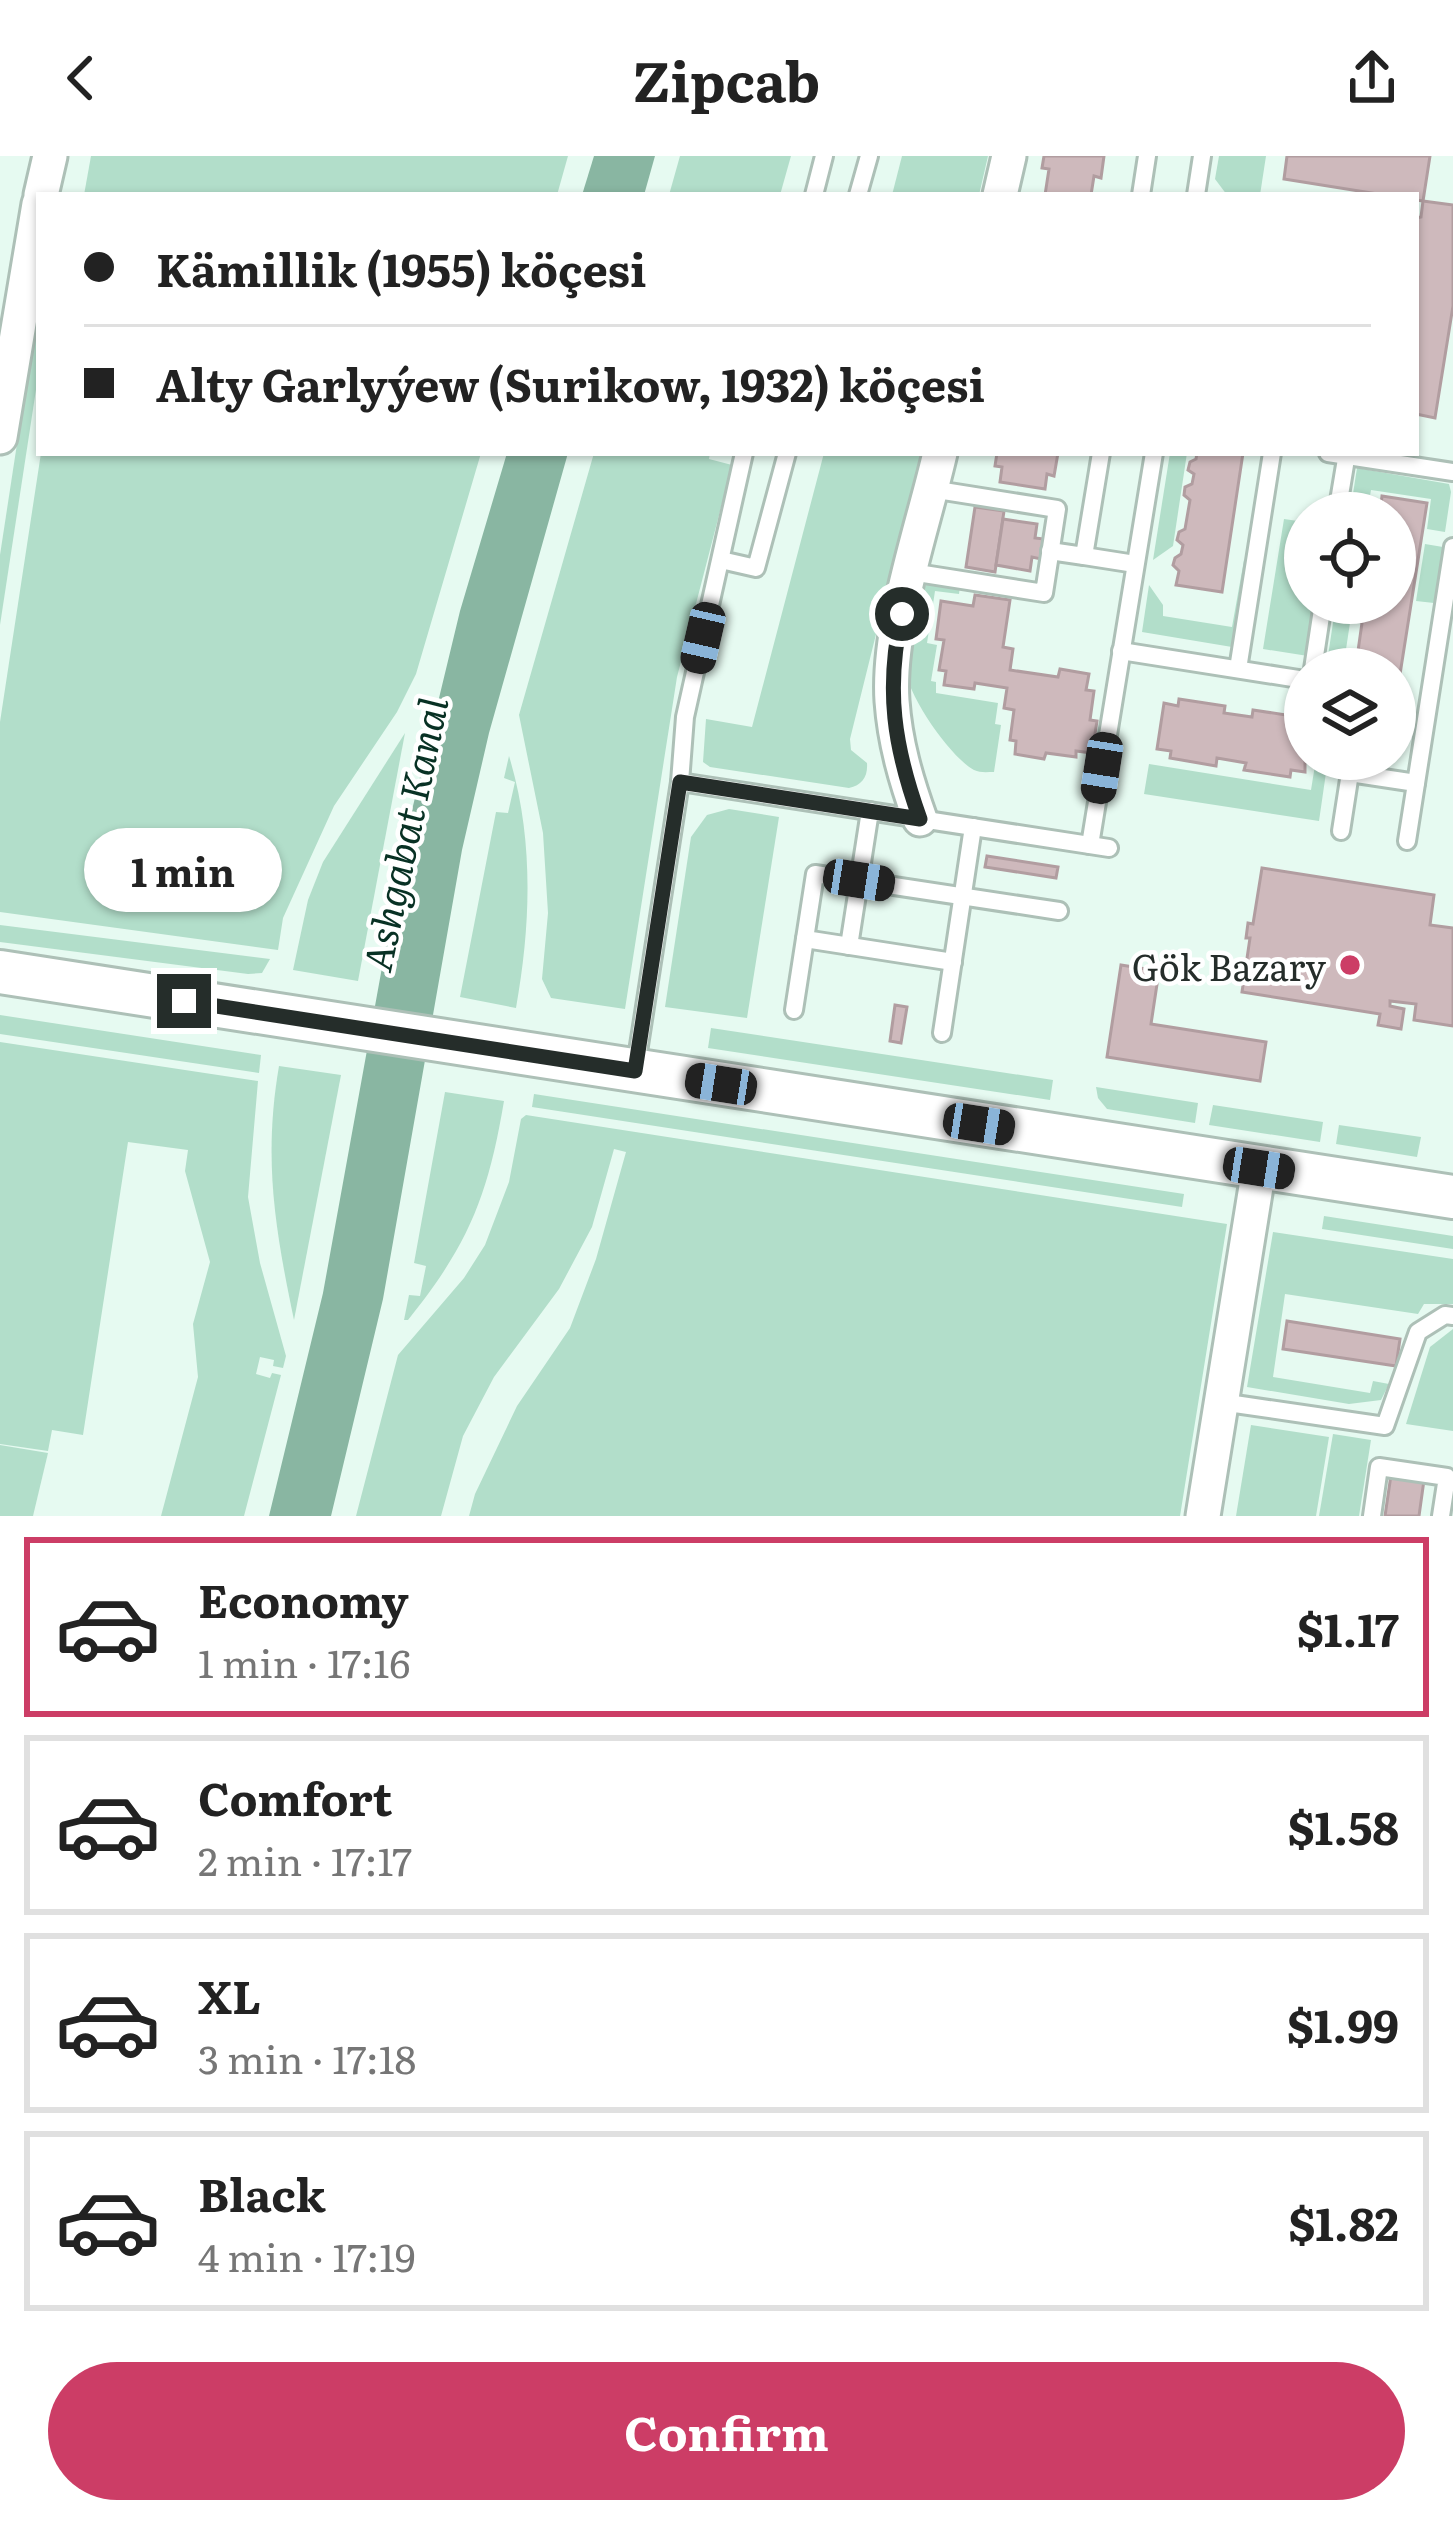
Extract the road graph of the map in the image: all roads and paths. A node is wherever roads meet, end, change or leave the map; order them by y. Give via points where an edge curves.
1 (50, 156) edge
2 (824, 156) edge
3 (868, 156) edge
4 (1009, 156) edge
5 (1147, 156) edge
6 (1202, 156) edge
7 (42, 192) edge
8 (815, 192) edge
9 (859, 192) edge
10 (1001, 192) edge
11 (1141, 192) edge
12 (1196, 192) edge
13 (36, 222) edge
14 (0, 437) edge
15 (743, 456) edge
16 (786, 456) edge
17 (939, 456) edge
18 (1101, 456) edge
19 (1154, 456) edge
20 (1272, 456) edge
21 (1340, 456) edge
22 (1353, 456) edge
23 (1453, 472) edge
24 (931, 489) junction
25 (1338, 492) edge
26 (1453, 547) edge
27 (1051, 551) junction
28 (1084, 556) junction
29 (721, 560) junction
30 (1136, 565) junction
31 (911, 572) junction
32 (1121, 651) junction
33 (1238, 669) junction
34 (1284, 677) edge
35 (680, 782) junction
36 (1416, 783) junction
37 (870, 812) junction
38 (920, 819) junction
39 (973, 827) junction
40 (1341, 831) dead end
41 (1407, 842) dead end
42 (1090, 845) junction
43 (1109, 848) dead end
44 (859, 880) junction
45 (963, 896) junction
46 (1059, 911) dead end
47 (805, 940) junction
48 (849, 946) junction
49 (952, 962) junction
50 (0, 972) edge
51 (794, 1010) dead end
52 (942, 1033) dead end
53 (635, 1071) junction
54 (1259, 1168) junction
55 (1453, 1197) edge
56 (1453, 1316) edge
57 (1221, 1402) junction
58 (1203, 1516) edge
59 (1372, 1516) edge
60 (1441, 1516) edge

1 - 7 street
2 - 8 lane
3 - 9 lane
4 - 10 street
5 - 11 lane
6 - 12 lane
13 - 14 street
15 - 29 lane
16 - 29 lane via 756,568
17 - 24 street
18 - 28 lane
19 - 30 lane
20 - 33 lane
21 - 25 lane
22 - 23 lane
24 - 27 lane via 1057,509
24 - 31 street
26 - 36 lane
27 - 28 lane
27 - 31 lane via 1044,593
28 - 30 lane
29 - 35 lane via 685,717
30 - 32 lane
31 - 38 street via 892,699 900,763
32 - 33 lane
32 - 42 lane
33 - 34 lane
35 - 37 lane
35 - 53 lane
36 - 40 lane via 1350,773
36 - 41 lane
37 - 38 lane
37 - 44 lane
38 - 39 lane
39 - 42 lane
39 - 45 lane
42 - 43 lane
44 - 45 lane
44 - 47 lane via 815,874
44 - 48 lane
45 - 46 lane
45 - 49 lane
47 - 48 lane
47 - 51 lane
48 - 49 lane
49 - 52 lane
50 - 53 street
53 - 54 street
54 - 55 street
54 - 57 street
56 - 57 lane via 1418,1332 1385,1426
57 - 58 street
59 - 60 lane via 1379,1467 1447,1477

